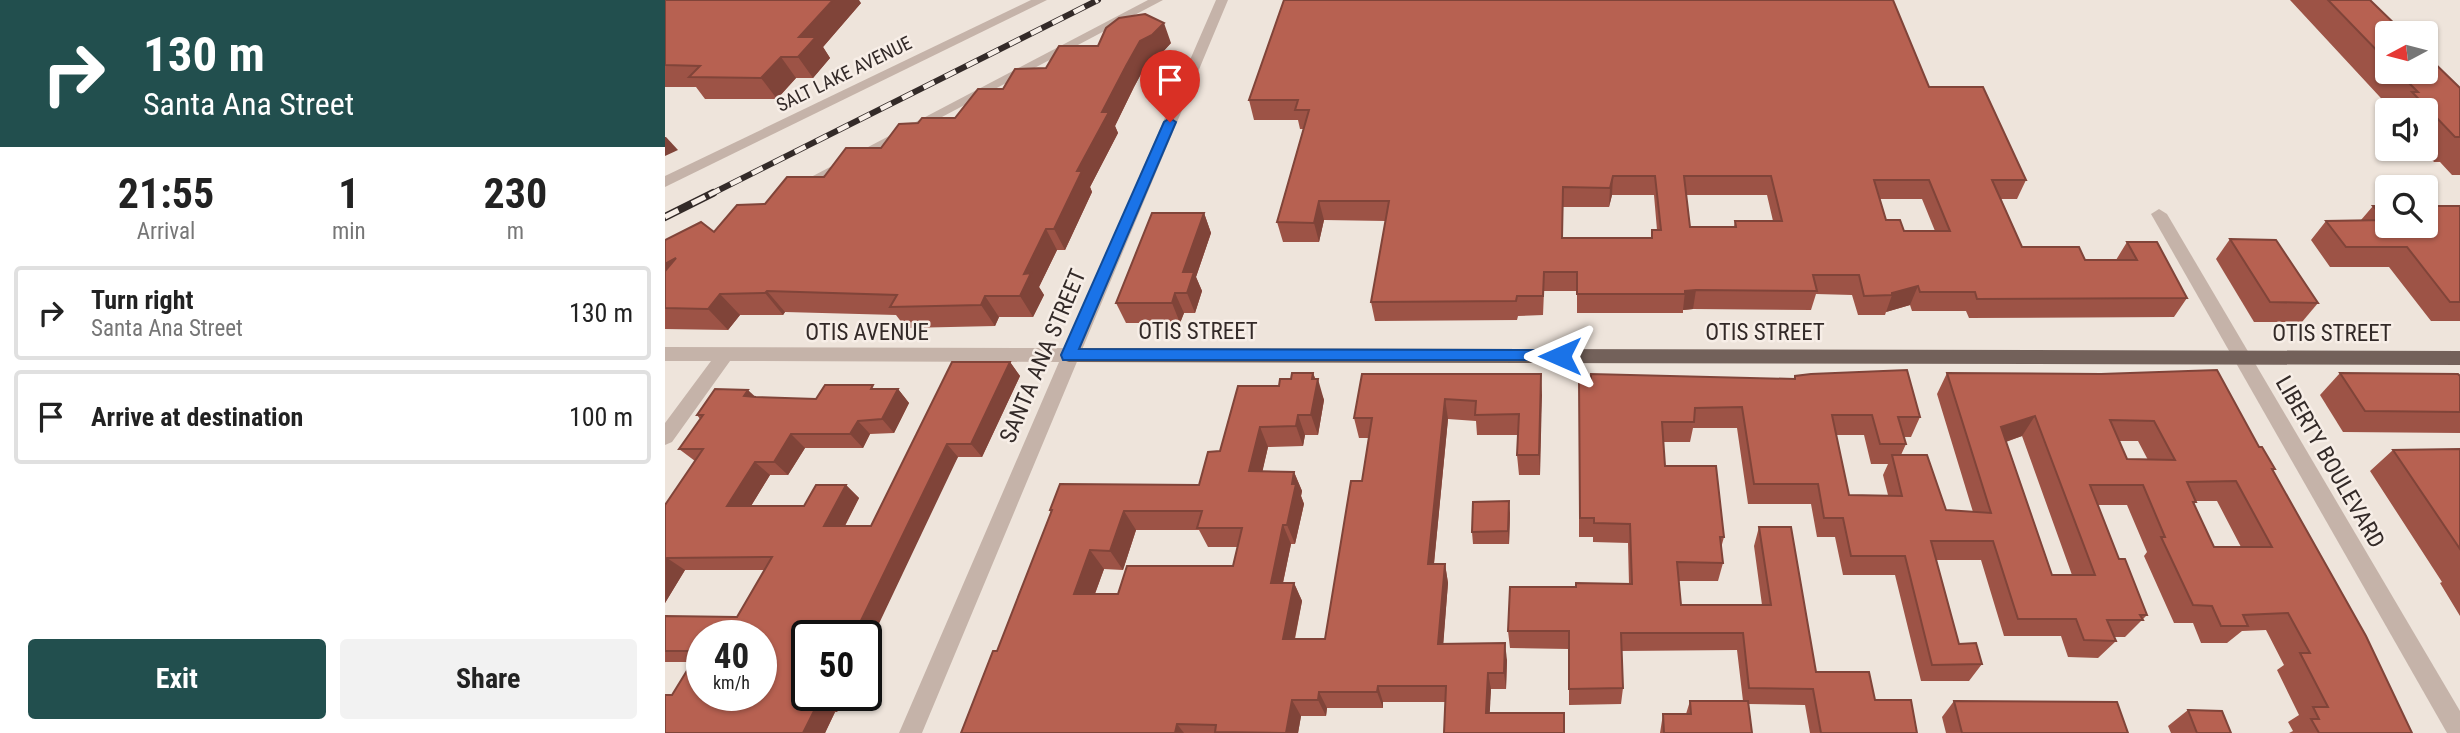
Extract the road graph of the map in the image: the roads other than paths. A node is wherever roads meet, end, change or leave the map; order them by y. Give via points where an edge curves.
1 (1041, 0) edge
2 (1157, 0) edge
3 (1222, 0) edge
4 (665, 182) edge
5 (785, 194) edge
6 (2159, 214) dead end
7 (665, 354) edge
8 (725, 355) junction
9 (1069, 355) junction
10 (2241, 357) junction
11 (2460, 358) edge
12 (665, 437) edge
13 (910, 733) edge
14 (2460, 733) edge

1 - 4 street, SALT LAKE AVENUE
2 - 5 street
3 - 9 street, SANTA ANA STREET
6 - 10 street, LIBERTY BOULEVARD
7 - 8 street, OTIS AVENUE
8 - 9 street, OTIS AVENUE
8 - 12 street
9 - 10 main road, OTIS STREET
9 - 13 street, SANTA ANA STREET
10 - 11 main road, OTIS STREET
10 - 14 street, LIBERTY BOULEVARD

